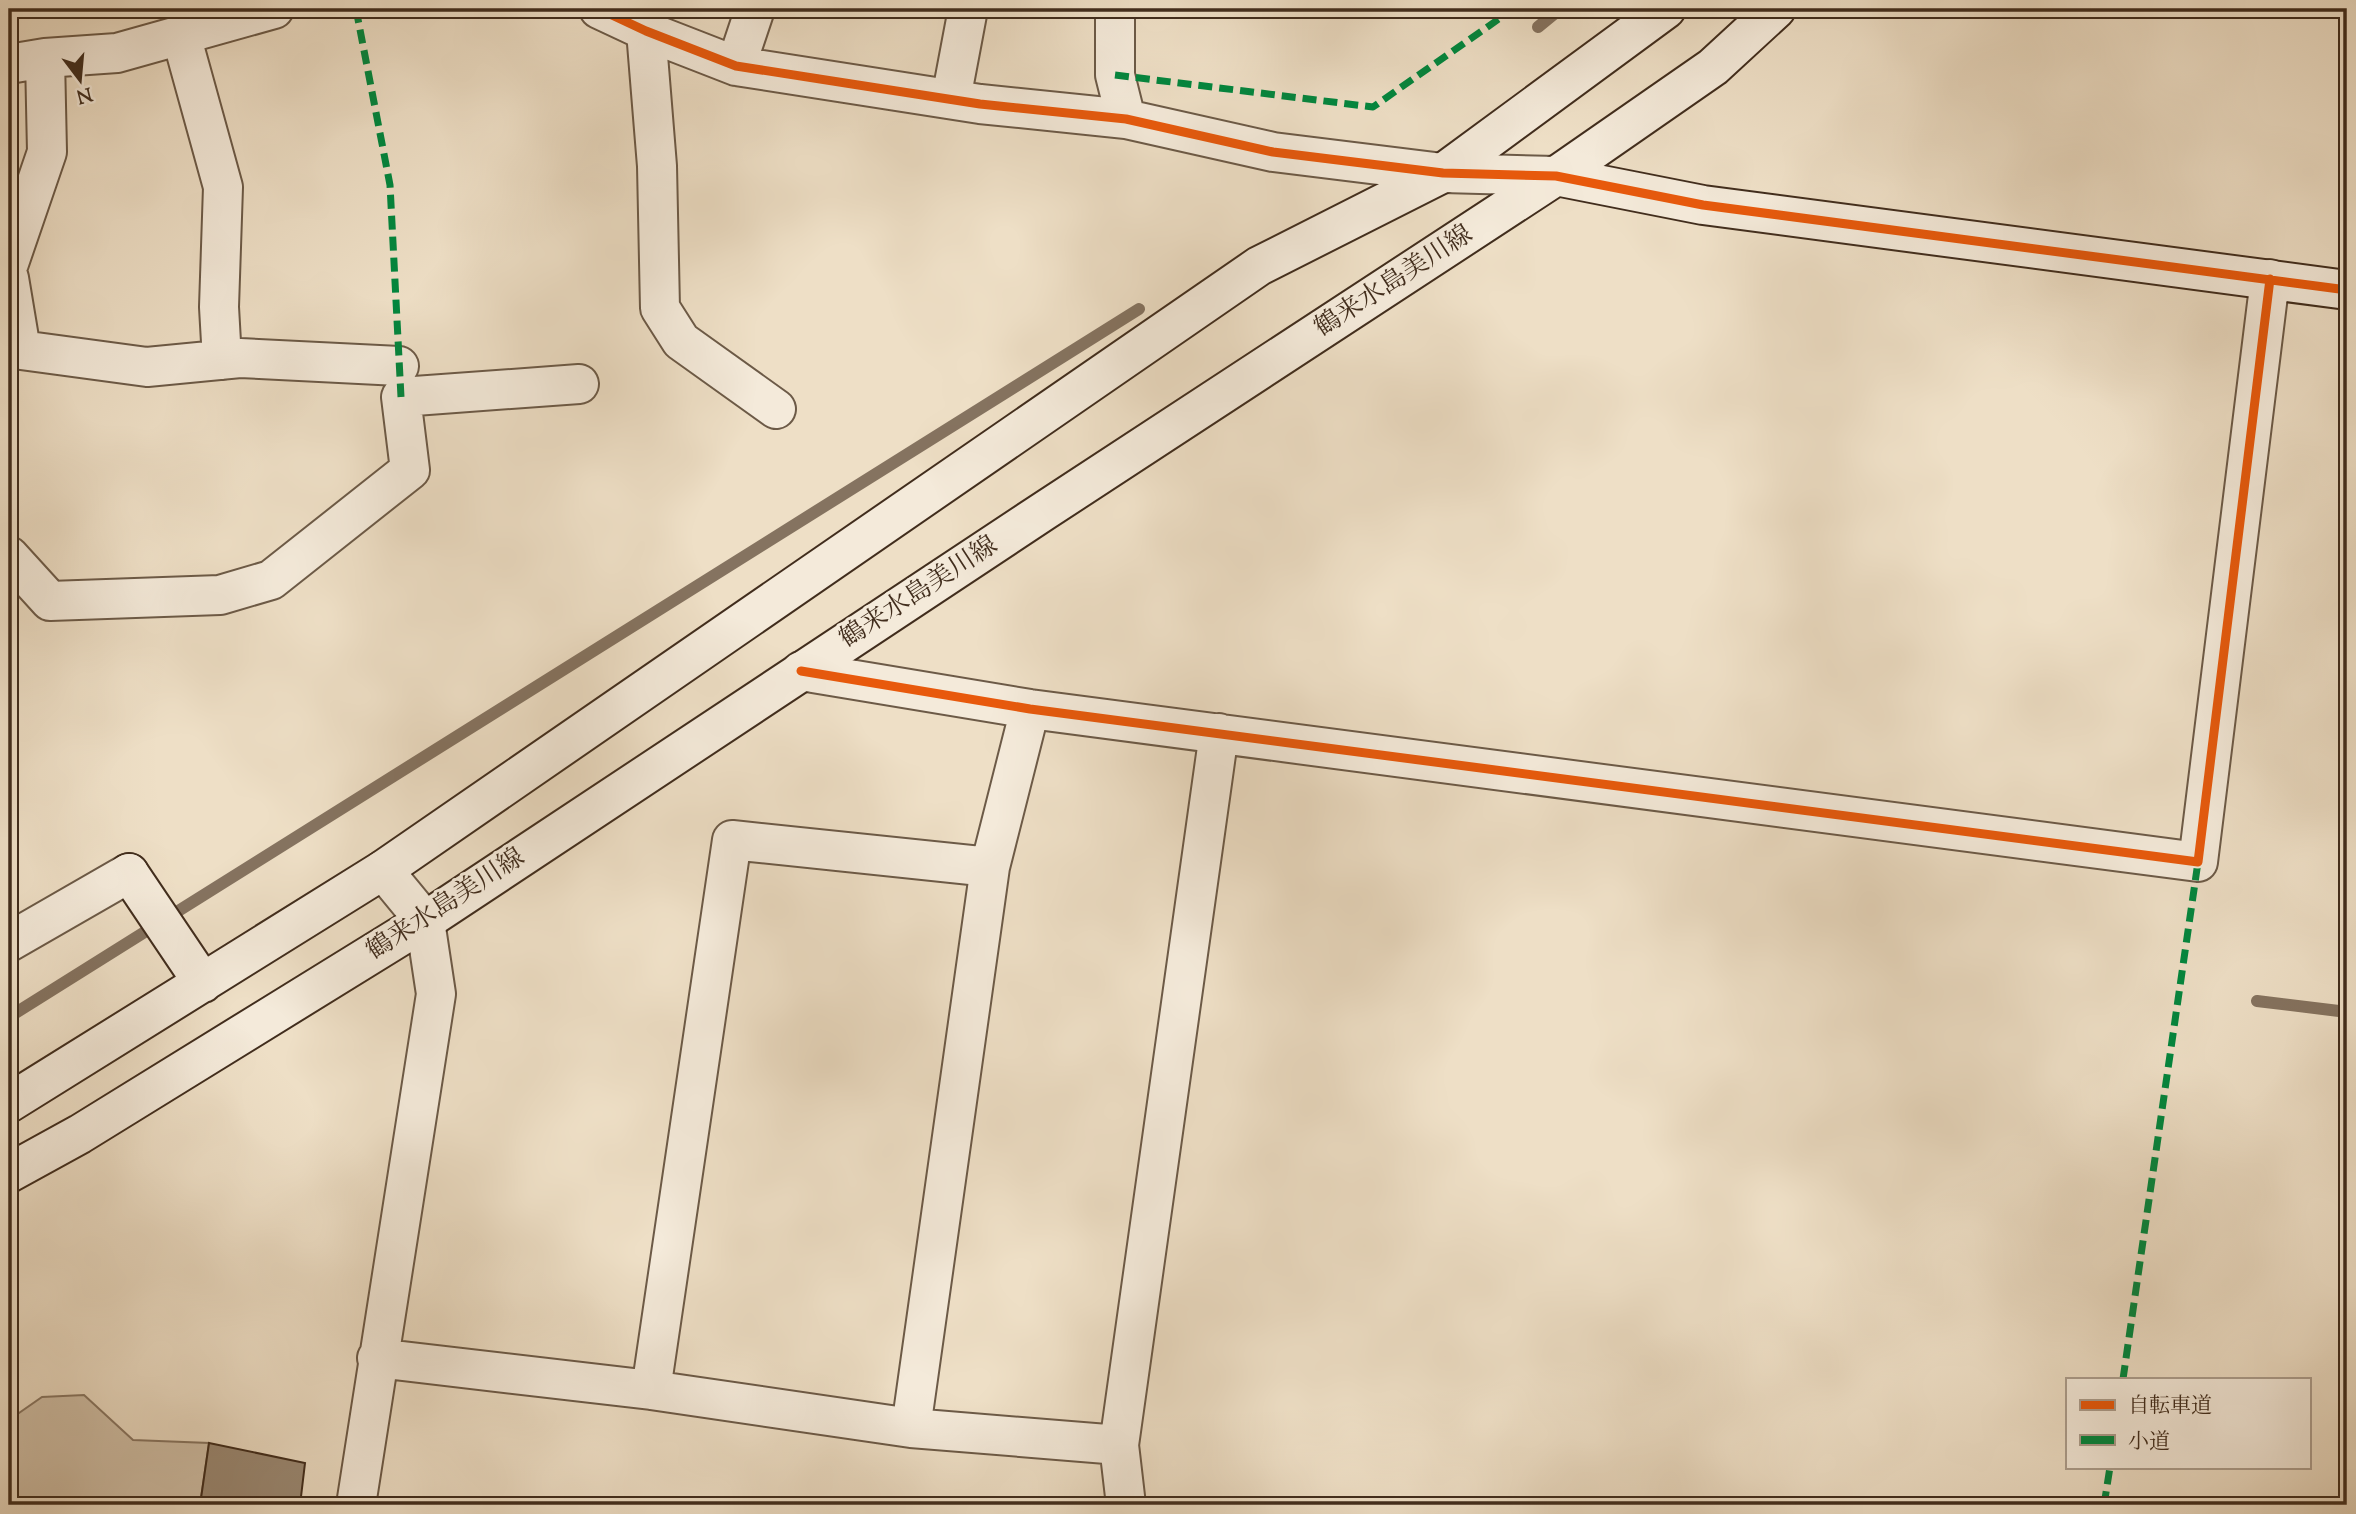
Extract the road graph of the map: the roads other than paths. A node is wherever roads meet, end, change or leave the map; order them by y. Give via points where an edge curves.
1 (274, 9) edge
2 (599, 9) edge
3 (755, 9) edge
4 (968, 9) edge
5 (1115, 9) edge
6 (1666, 9) edge
7 (1776, 9) edge
8 (646, 31) junction
9 (181, 35) junction
10 (27, 61) edge
11 (736, 66) junction
12 (951, 99) junction
13 (1126, 119) junction
14 (1443, 173) junction
15 (1556, 176) junction
16 (9, 263) edge
17 (9, 278) edge
18 (2270, 279) junction
19 (2347, 290) edge
20 (222, 359) junction
21 (399, 366) dead end
22 (579, 384) dead end
23 (776, 409) dead end
24 (9, 556) edge
25 (801, 671) junction
26 (1030, 709) junction
27 (1220, 733) junction
28 (990, 867) junction
29 (383, 870) junction
30 (425, 921) junction
31 (9, 942) edge
32 (203, 983) junction
33 (9, 1103) edge
34 (9, 1173) edge
35 (377, 1358) junction
36 (651, 1390) junction
37 (911, 1428) junction
38 (1119, 1445) junction
39 (356, 1505) edge
40 (1126, 1505) edge

1 - 9 street
2 - 8 street
3 - 11 street
4 - 12 street
5 - 13 street via 1115,75
6 - 14 street
7 - 15 street, 鶴来水島美川線 via 1713,67
8 - 11 street
8 - 23 street via 657,166 660,308 681,341
9 - 10 street via 117,53
9 - 20 street via 223,187
10 - 16 street via 47,152
11 - 12 street
12 - 13 street
13 - 14 street via 1273,152
14 - 15 street
14 - 29 street via 1259,266
15 - 18 street via 1703,205
15 - 25 street, 鶴来水島美川線
17 - 20 street via 21,350 148,367
18 - 19 street
18 - 27 street via 2198,862
20 - 21 street
22 - 24 street via 401,397 410,470 271,580 220,595 50,601
25 - 26 street
25 - 30 street, 鶴来水島美川線
26 - 27 street
26 - 28 street
27 - 38 street
28 - 36 street via 733,840
28 - 37 street
29 - 30 street
29 - 32 street
30 - 34 street, 鶴来水島美川線
30 - 35 street via 436,994
31 - 32 street via 137,885
32 - 33 street
35 - 36 street
35 - 39 street
36 - 37 street
37 - 38 street
38 - 40 street

